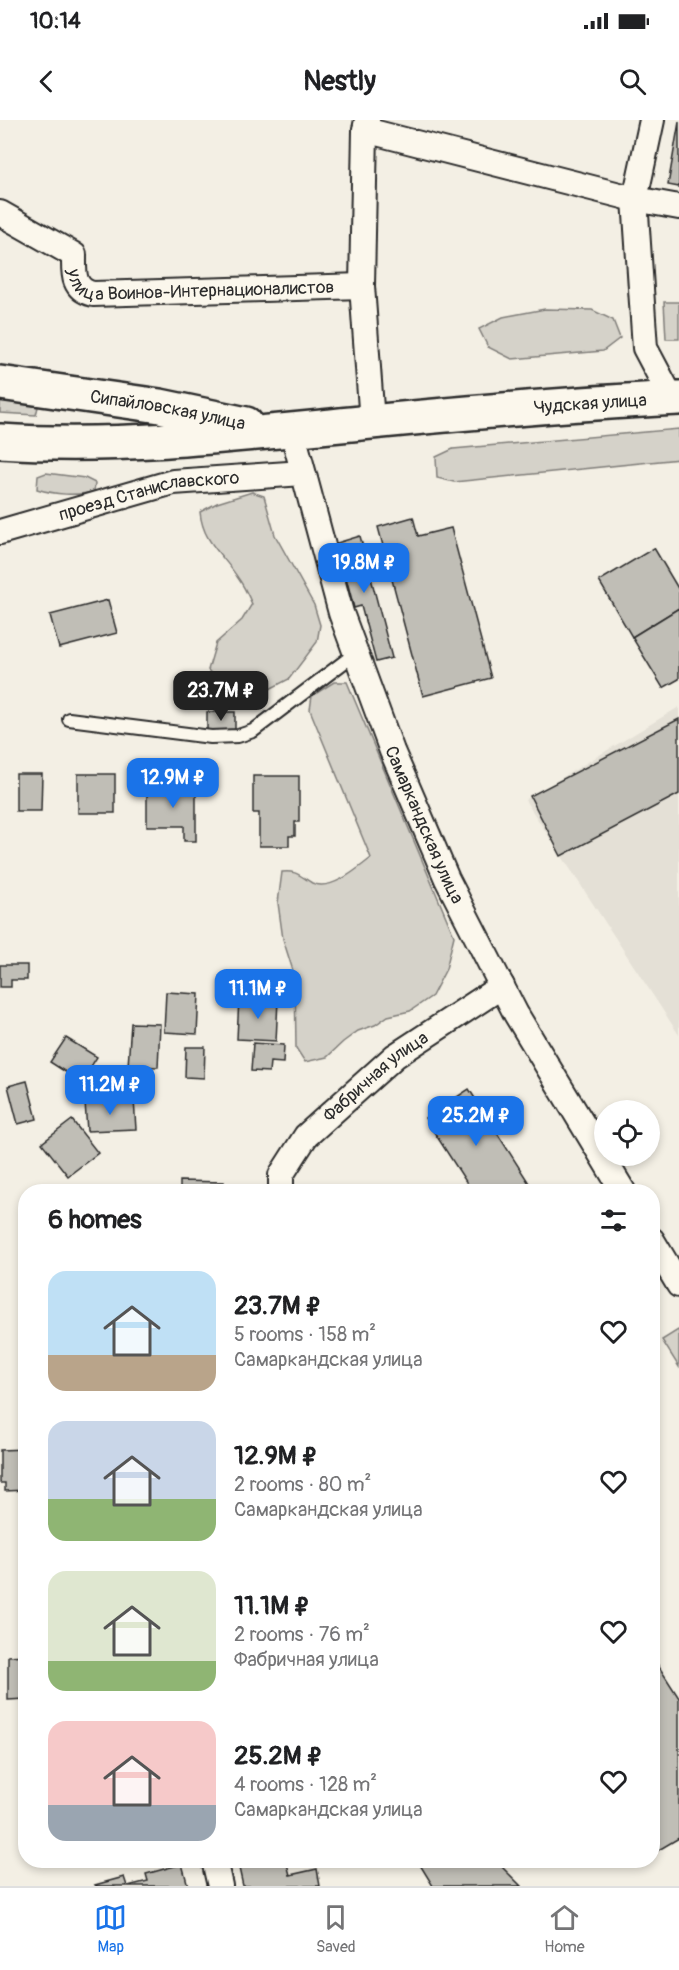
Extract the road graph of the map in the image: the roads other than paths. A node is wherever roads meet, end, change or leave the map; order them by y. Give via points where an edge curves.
1 (652, 120) edge
2 (366, 125) edge
3 (635, 199) junction
4 (679, 207) edge
5 (0, 213) edge
6 (362, 286) junction
7 (0, 383) edge
8 (54, 391) junction
9 (675, 398) edge
10 (504, 410) joint
11 (372, 422) junction
12 (286, 430) junction
13 (0, 441) edge
14 (52, 444) junction
15 (303, 473) junction
16 (0, 532) edge
17 (356, 653) junction
18 (69, 719) dead end
19 (502, 986) junction
20 (281, 1184) edge
21 (619, 1184) edge
22 (660, 1253) edge
23 (679, 1285) edge
24 (216, 1868) edge
25 (220, 1886) edge

1 - 3 street
2 - 3 street
2 - 6 street
3 - 4 street
3 - 9 street via 645,348
5 - 6 street, улица Воинов-Интернационалистов via 74,255 75,280 82,290 93,294
6 - 11 street
7 - 8 main road, Сипайловская улица
8 - 12 main road, Сипайловская улица
8 - 14 main road, Сипайловская улица via 65,405 68,420
9 - 10 main road, Чудская улица
10 - 11 main road, Сипайловская улица
11 - 12 main road, Сипайловская улица
12 - 14 main road, Сипайловская улица via 168,441
12 - 15 street, Самаркандская улица
13 - 14 main road, Сипайловская улица
15 - 16 street, проезд Станиславского via 174,482
15 - 17 street, Самаркандская улица via 341,613
17 - 18 lane via 254,732 238,736 211,737
17 - 19 street, Самаркандская улица via 392,751 447,879
19 - 20 street, Фабричная улица via 395,1056 306,1136 281,1175
19 - 21 street, Самаркандская улица
22 - 23 street
24 - 25 street

